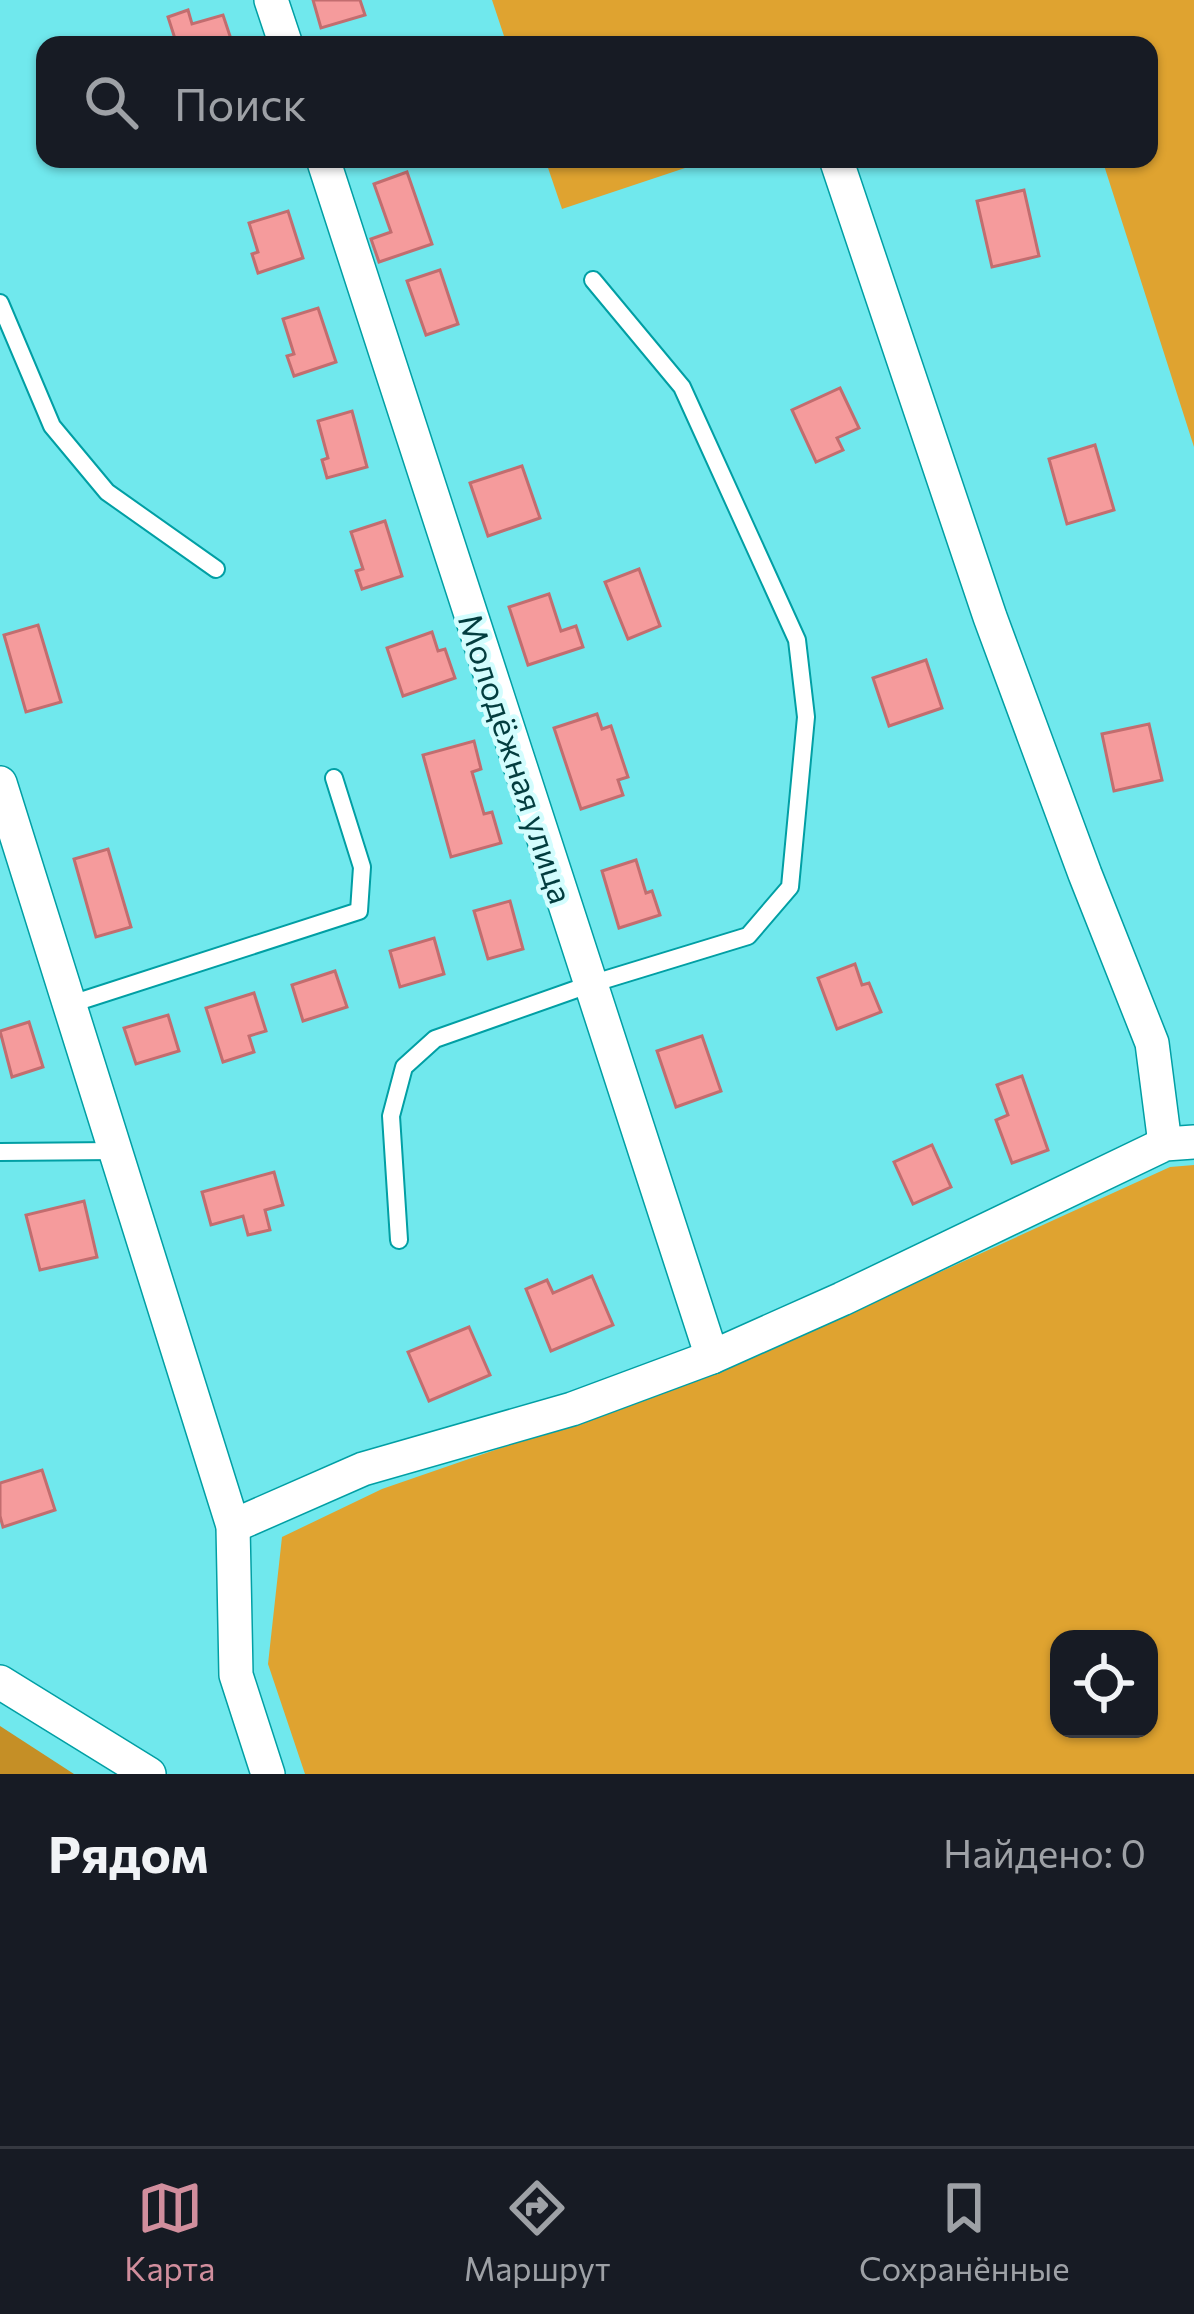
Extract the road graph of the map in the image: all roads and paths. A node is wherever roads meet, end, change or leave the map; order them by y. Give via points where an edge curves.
1 (271, 0) edge
2 (283, 36) edge
3 (326, 168) edge
4 (839, 168) edge
5 (593, 280) dead end
6 (0, 302) edge
7 (216, 569) dead end
8 (334, 778) dead end
9 (0, 783) edge
10 (591, 984) junction
11 (70, 1004) junction
12 (1179, 1143) edge
13 (116, 1151) junction
14 (0, 1152) edge
15 (399, 1240) dead end
16 (712, 1357) junction
17 (233, 1526) junction
18 (0, 1682) edge
19 (149, 1774) edge
20 (268, 1774) edge

1 - 2 street
3 - 10 street, Молодёжная улица
4 - 12 street via 990,617 1152,1043
5 - 10 lane via 682,387 797,640 806,718 790,887 748,936
6 - 7 lane via 52,425 107,492
8 - 11 lane via 362,867 358,911
9 - 11 street
10 - 15 lane via 434,1040 404,1067 391,1116
10 - 16 street, Молодёжная улица
11 - 13 street
12 - 16 street
13 - 14 lane
13 - 17 street
16 - 17 street via 572,1409 363,1469
17 - 20 street via 236,1675
18 - 19 street

